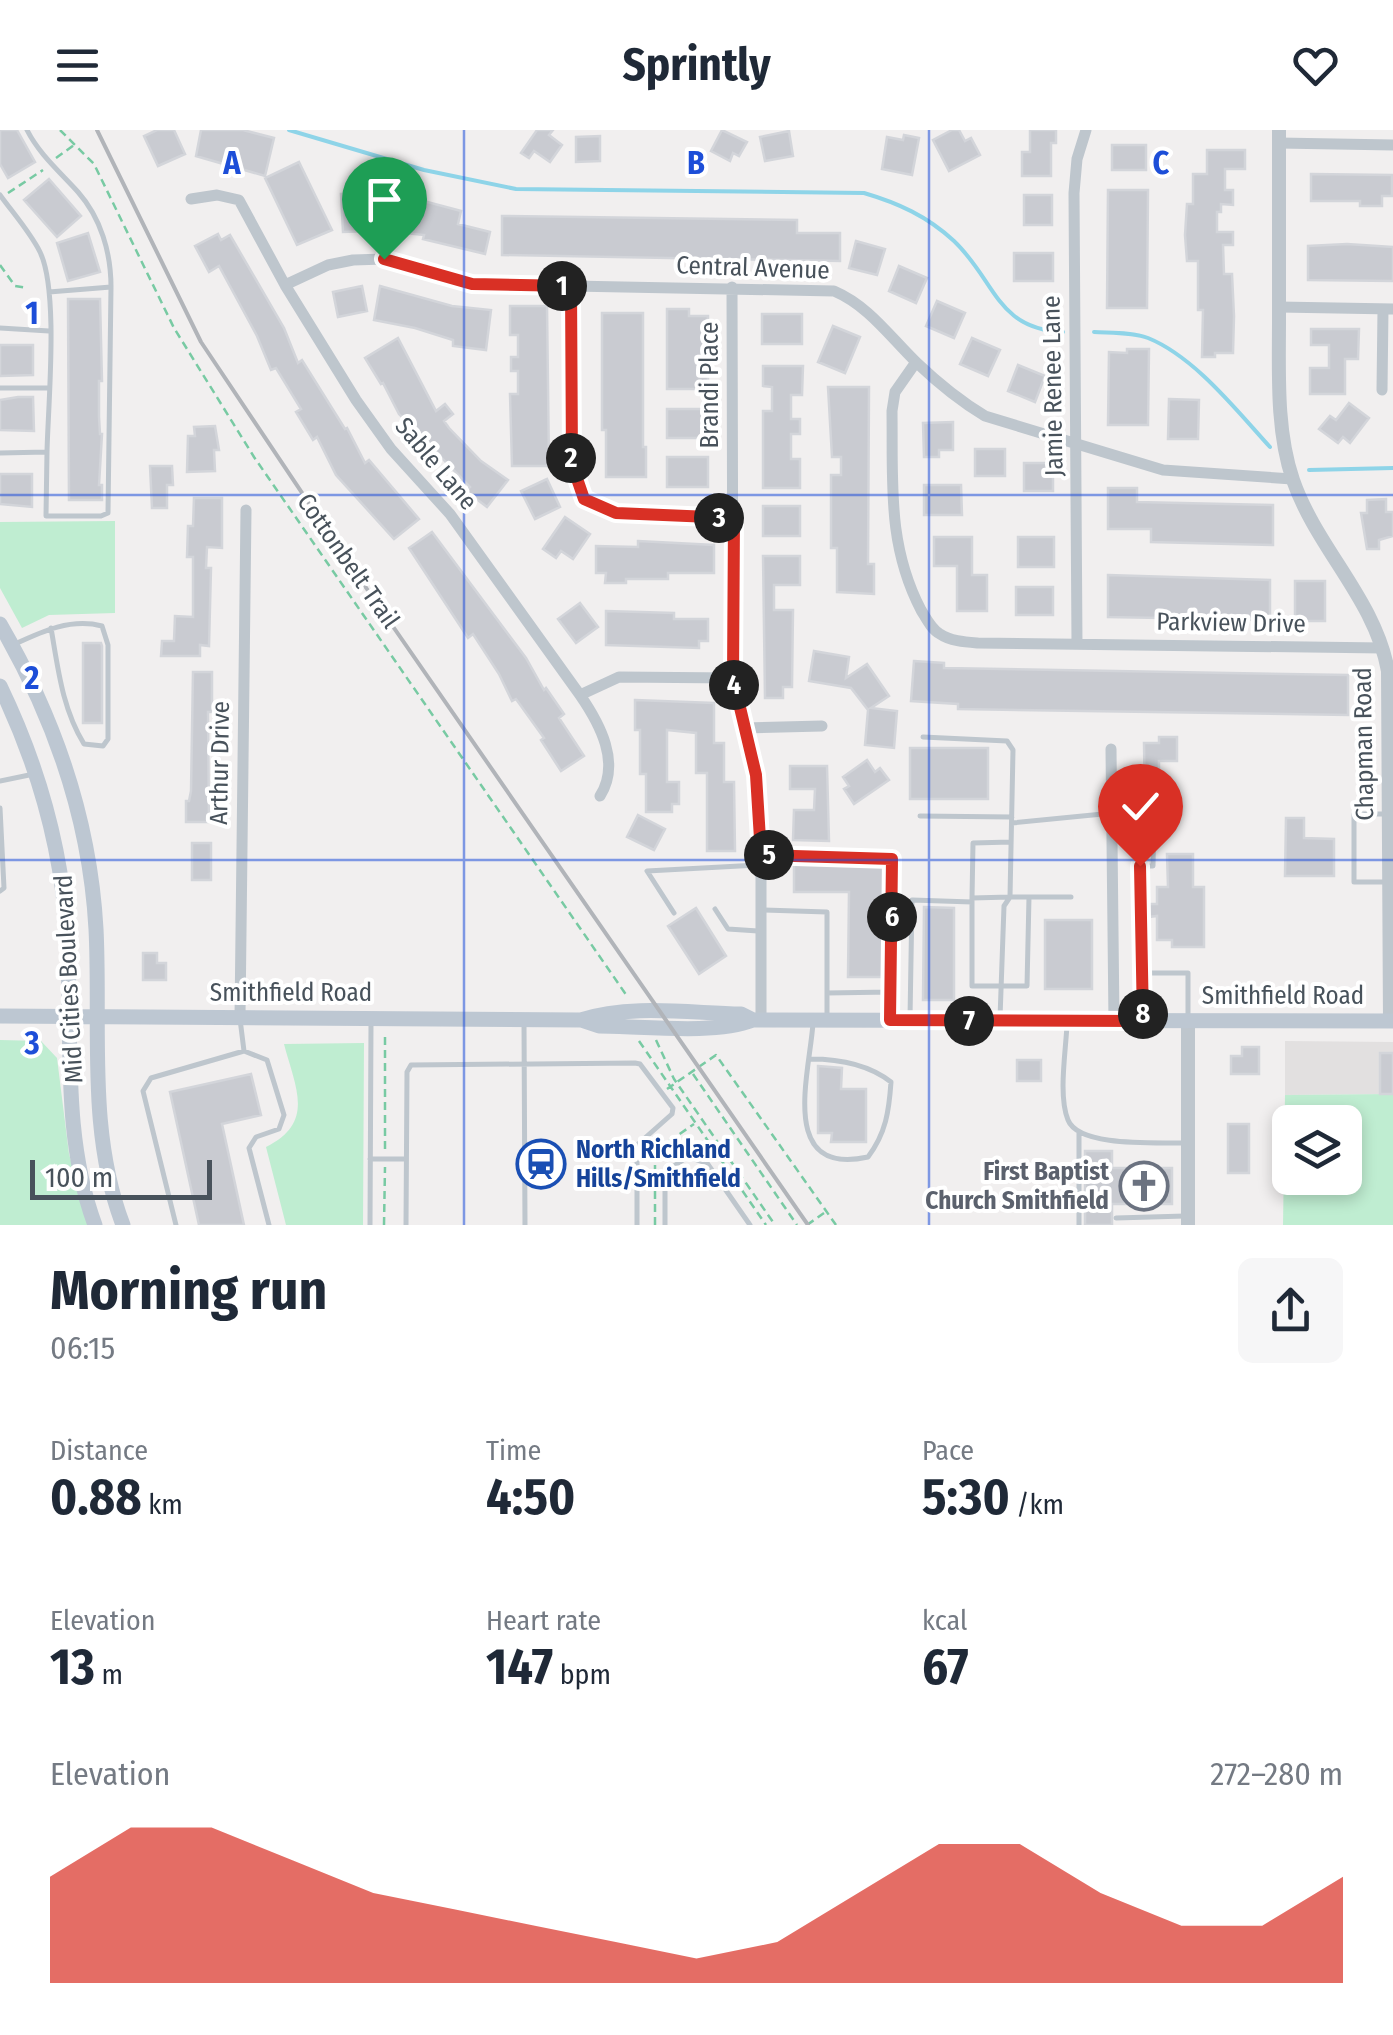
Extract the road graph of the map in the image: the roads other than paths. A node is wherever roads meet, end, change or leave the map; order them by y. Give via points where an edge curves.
1 (27, 130) edge
2 (1086, 130) edge
3 (1279, 137) edge
4 (1393, 145) edge
5 (1, 196) edge
6 (191, 199) dead end
7 (285, 285) junction
8 (571, 286) junction
9 (111, 287) junction
10 (732, 287) junction
11 (48, 292) junction
12 (1279, 307) junction
13 (1388, 309) edge
14 (0, 328) edge
15 (49, 331) junction
16 (916, 362) junction
17 (0, 388) edge
18 (49, 388) junction
19 (1382, 390) dead end
20 (1077, 446) junction
21 (47, 452) junction
22 (0, 453) edge
23 (1292, 479) junction
24 (246, 510) dead end
25 (734, 518) junction
26 (0, 624) edge
27 (51, 628) junction
28 (1077, 644) junction
29 (12, 646) junction
30 (1384, 648) junction
31 (1390, 670) edge
32 (733, 678) junction
33 (0, 686) edge
34 (580, 695) junction
35 (822, 726) dead end
36 (745, 728) junction
37 (923, 737) dead end
38 (1111, 750) dead end
39 (37, 773) junction
40 (0, 781) edge
41 (600, 796) dead end
42 (0, 808) edge
43 (1112, 813) junction
44 (1390, 814) edge
45 (920, 816) dead end
46 (1012, 820) junction
47 (1011, 842) junction
48 (761, 860) junction
49 (1388, 882) junction
50 (0, 891) edge
51 (1010, 897) junction
52 (1071, 897) dead end
53 (1029, 898) junction
54 (972, 900) junction
55 (715, 909) dead end
56 (761, 910) junction
57 (674, 913) dead end
58 (1391, 917) edge
59 (761, 931) junction
60 (1141, 973) junction
61 (1002, 986) junction
62 (891, 992) junction
63 (827, 993) junction
64 (0, 1016) edge
65 (240, 1017) junction
66 (69, 1018) junction
67 (98, 1018) junction
68 (371, 1019) junction
69 (524, 1019) junction
70 (757, 1020) junction
71 (820, 1020) junction
72 (890, 1020) junction
73 (910, 1020) junction
74 (1000, 1021) junction
75 (1067, 1021) junction
76 (1114, 1021) junction
77 (1143, 1021) junction
78 (1188, 1021) junction
79 (1392, 1021) edge
80 (244, 1051) junction
81 (810, 1059) junction
82 (524, 1062) junction
83 (1079, 1132) junction
84 (1188, 1142) junction
85 (406, 1158) junction
86 (370, 1159) junction
87 (1116, 1218) dead end
88 (1188, 1221) edge
89 (95, 1225) edge
90 (124, 1225) edge
91 (176, 1225) edge
92 (269, 1225) edge
93 (370, 1225) edge
94 (406, 1225) edge
95 (525, 1225) edge
96 (637, 1225) edge
97 (666, 1225) edge
98 (750, 1225) edge
99 (1079, 1225) edge

1 - 9 lane via 91,210 104,238
2 - 20 street, Jamie Renee Lane via 1074,193
3 - 4 street
3 - 12 street, Chapman Road
5 - 11 lane via 40,252
6 - 7 street, Sable Lane via 240,200
7 - 8 street, Central Avenue via 328,265 384,259 472,284
7 - 34 street, Sable Lane via 391,449 450,514
8 - 10 street, Central Avenue
8 - 25 street via 572,464 584,499 616,513
9 - 11 lane
9 - 21 lane via 108,512 46,516
10 - 16 street, Central Avenue via 834,292 854,300
10 - 25 street, Brandi Place
11 - 15 lane
12 - 13 street
12 - 23 street, Chapman Road via 1282,418
13 - 19 street
14 - 15 lane
15 - 18 lane
16 - 20 street, Central Avenue via 985,416
16 - 28 street, Parkview Drive via 895,392 892,411 894,529 900,562 928,623 961,642
17 - 18 lane
18 - 21 lane
20 - 23 street, Central Avenue via 1163,470
20 - 28 street, Jamie Renee Lane
21 - 22 lane
23 - 30 street, Chapman Road
24 - 65 street, Arthur Drive
25 - 32 street, Brandi Place
26 - 29 main road, Mid Cities Boulevard
27 - 27 lane via 102,626 108,645 103,746 84,744 75,729 62,696
27 - 29 lane
28 - 30 street, Parkview Drive
29 - 67 main road, Mid Cities Boulevard via 80,816 96,927
30 - 31 street, Chapman Road
31 - 44 street, Chapman Road
32 - 34 street via 619,677
32 - 36 street, Brandi Place
33 - 39 main road, Mid Cities Boulevard
34 - 41 street, Sable Lane via 606,745 608,784
35 - 36 street
36 - 48 street, Brandi Place via 756,775
37 - 46 lane via 1007,741 1014,750
38 - 43 street
39 - 40 lane
39 - 66 main road, Mid Cities Boulevard via 64,899
42 - 50 lane
43 - 46 lane
43 - 60 lane via 1154,813 1154,866 1140,866
43 - 76 street
44 - 49 street, Chapman Road
44 - 49 lane via 1354,814 1354,882
45 - 46 lane
46 - 47 lane
47 - 51 lane
47 - 54 lane via 973,842
48 - 56 street, Brandi Place
48 - 57 lane via 647,872
48 - 62 lane via 892,859
49 - 58 street, Chapman Road
51 - 53 lane
51 - 54 lane
51 - 61 lane via 1004,906
52 - 53 lane
53 - 61 lane via 1028,986
54 - 61 lane via 972,986
54 - 73 lane via 912,900
55 - 59 lane via 728,929
56 - 59 street, Brandi Place
56 - 63 lane via 827,912
58 - 79 street, Chapman Road
59 - 70 street, Brandi Place
60 - 77 lane
60 - 78 lane via 1188,973
61 - 74 lane
62 - 63 lane
62 - 72 lane
63 - 71 lane
64 - 66 main road, Smithfield Road
65 - 67 main road, Smithfield Road
65 - 68 main road, Smithfield Road
65 - 80 lane
66 - 67 main road, Smithfield Road
66 - 89 main road, Mid Cities Boulevard via 75,1139
67 - 90 main road, Mid Cities Boulevard via 100,1132
68 - 69 main road, Smithfield Road
68 - 86 lane
69 - 70 main road, Smithfield Road via 627,1012 741,1014
69 - 82 lane
70 - 71 main road, Smithfield Road
71 - 72 main road, Smithfield Road
71 - 81 lane
72 - 73 main road, Smithfield Road
73 - 74 main road, Smithfield Road
74 - 75 main road, Smithfield Road
75 - 76 main road, Smithfield Road
75 - 83 lane via 1066,1111
76 - 77 main road, Smithfield Road
77 - 78 main road, Smithfield Road
78 - 79 main road, Smithfield Road
78 - 84 street
80 - 91 lane via 151,1078 143,1091
80 - 92 lane via 267,1060 284,1115 279,1129 256,1136 249,1148
81 - 81 lane via 802,1112 809,1138 826,1154 850,1161 868,1157 882,1139 891,1082 845,1062
82 - 85 lane via 410,1065
82 - 95 lane
82 - 96 lane via 636,1063 662,1092 672,1114 637,1145
83 - 84 lane
83 - 99 lane
84 - 88 street
85 - 86 lane
85 - 94 lane
86 - 93 lane
87 - 88 lane
97 - 98 lane via 669,1169 688,1157 707,1163

